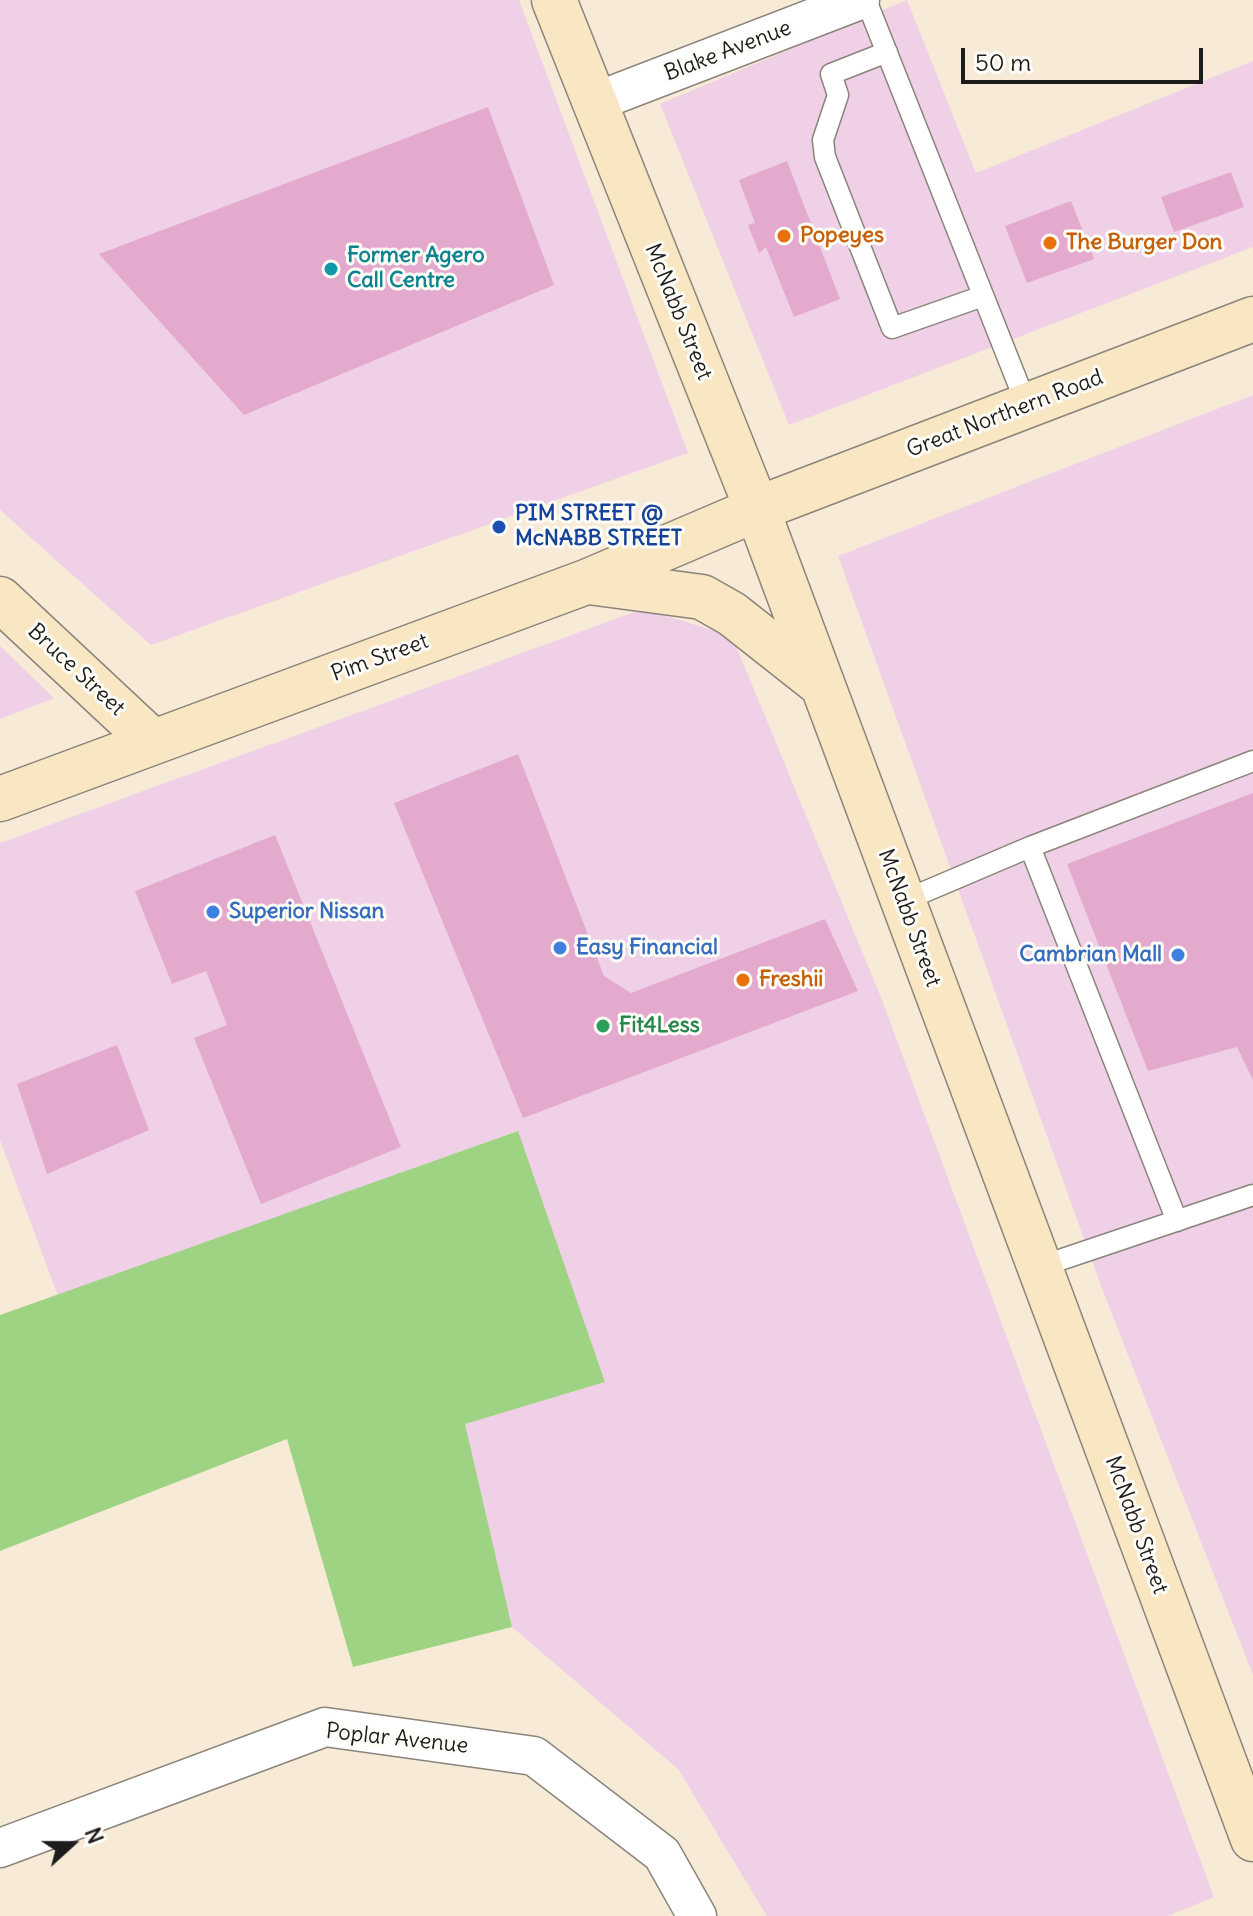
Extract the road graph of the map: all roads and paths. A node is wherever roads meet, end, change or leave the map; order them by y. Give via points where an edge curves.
1 (554, 0) edge
2 (863, 0) edge
3 (887, 52) junction
4 (595, 102) junction
5 (983, 296) junction
6 (1253, 319) edge
7 (1027, 406) junction
8 (757, 509) junction
9 (586, 582) junction
10 (0, 599) edge
11 (822, 685) junction
12 (153, 742) junction
13 (1253, 761) edge
14 (0, 799) edge
15 (1030, 847) junction
16 (903, 901) junction
17 (1253, 1195) edge
18 (1177, 1221) junction
19 (1039, 1267) junction
20 (1253, 1839) edge
21 (0, 1848) edge
22 (697, 1916) edge

1 - 4 main road, McNabb Street
2 - 3 lane
2 - 4 street, Blake Avenue
3 - 5 lane
3 - 5 lane via 831,74 838,95 823,140 892,328
4 - 8 main road, McNabb Street
5 - 7 lane
6 - 7 main road, Great Northern Road
7 - 8 main road, Great Northern Road
8 - 9 main road, Pim Street
8 - 11 main road, McNabb Street
9 - 11 main road via 702,597 732,614
9 - 12 main road, Pim Street
10 - 12 main road, Bruce Street
11 - 16 main road, McNabb Street
12 - 14 main road, Pim Street
13 - 15 lane
15 - 16 lane
15 - 18 lane
16 - 19 main road, McNabb Street
17 - 18 lane
18 - 19 lane
19 - 20 main road, McNabb Street
21 - 22 street, Poplar Avenue via 325,1727 534,1756 662,1854

